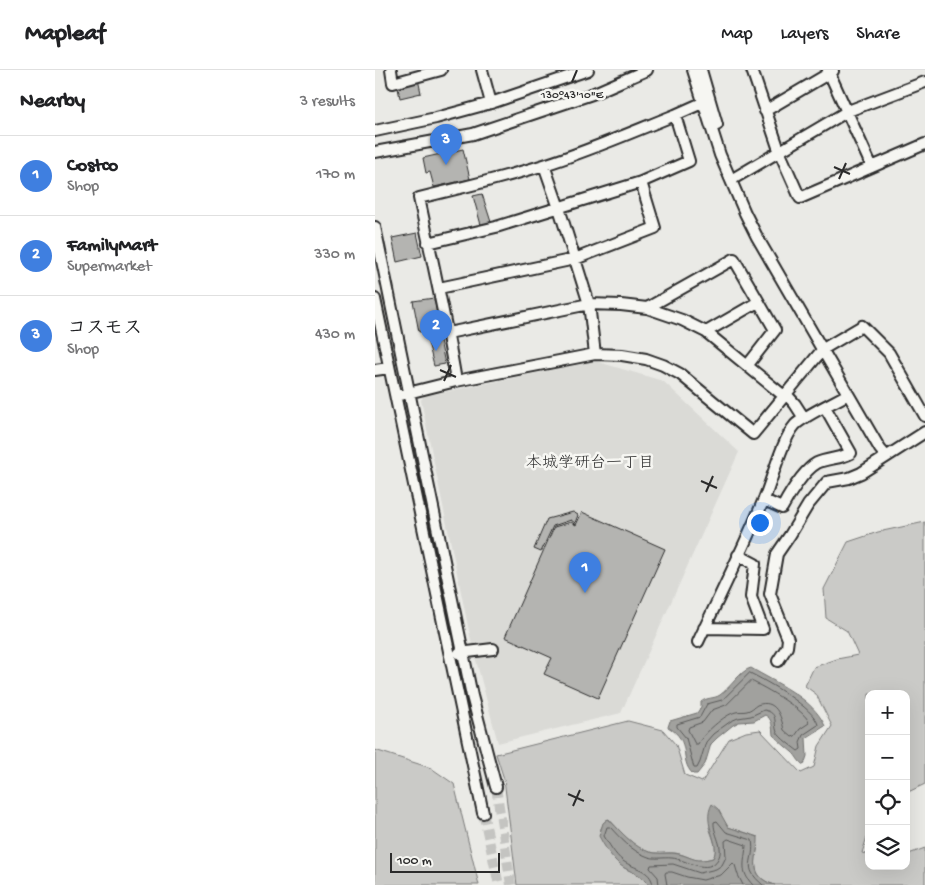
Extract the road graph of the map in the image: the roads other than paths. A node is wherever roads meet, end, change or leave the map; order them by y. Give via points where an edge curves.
1 (391, 70) edge
2 (441, 70) edge
3 (483, 70) edge
4 (589, 70) edge
5 (647, 70) edge
6 (693, 70) edge
7 (701, 70) edge
8 (752, 70) edge
9 (830, 71) edge
10 (925, 82) edge
11 (702, 102) junction
12 (491, 103) junction
13 (765, 111) junction
14 (847, 111) junction
15 (675, 115) junction
16 (375, 130) edge
17 (925, 144) edge
18 (375, 152) edge
19 (780, 153) junction
20 (544, 165) junction
21 (871, 167) junction
22 (733, 179) junction
23 (641, 182) junction
24 (559, 208) junction
25 (375, 228) edge
26 (428, 243) junction
27 (575, 259) junction
28 (439, 288) junction
29 (375, 300) edge
30 (759, 302) junction
31 (589, 304) junction
32 (647, 308) junction
33 (706, 332) junction
34 (448, 333) junction
35 (825, 347) junction
36 (595, 354) junction
37 (747, 366) junction
38 (389, 368) junction
39 (375, 370) edge
40 (456, 381) junction
41 (409, 394) junction
42 (848, 394) junction
43 (785, 395) junction
44 (396, 396) junction
45 (825, 407) junction
46 (925, 416) edge
47 (804, 418) junction
48 (925, 432) edge
49 (886, 456) junction
50 (764, 500) junction
51 (440, 542) junction
52 (428, 545) junction
53 (738, 556) junction
54 (704, 628) junction
55 (698, 642) dead end
56 (493, 649) dead end
57 (463, 652) junction
58 (450, 655) junction
59 (778, 661) dead end
60 (496, 787) tunnel mouth
61 (483, 813) tunnel mouth

1 - 2 street via 393,83
3 - 12 street
4 - 12 street
5 - 18 street via 592,94 473,134
6 - 11 street
7 - 22 street
8 - 13 street
9 - 13 street
9 - 14 street
10 - 14 street
11 - 15 street
11 - 22 street
12 - 16 street
13 - 19 street
14 - 19 street
14 - 21 street
15 - 20 street
15 - 23 street via 689,161
17 - 21 street
19 - 21 street via 800,198
19 - 22 street
20 - 24 street
20 - 26 street via 419,198
22 - 35 street
23 - 24 street
23 - 27 street via 655,228
24 - 26 street
24 - 27 street
25 - 41 street
26 - 28 street
27 - 28 street
27 - 31 street
28 - 34 street
29 - 38 street
30 - 32 street via 734,259
30 - 33 street
30 - 37 street via 775,330
31 - 32 street
31 - 34 street
31 - 36 street
32 - 33 street
33 - 37 street
34 - 40 street
35 - 42 street
35 - 43 street
35 - 46 street via 862,326 889,353
35 - 49 street via 884,446
36 - 40 street
36 - 43 street via 622,355 663,365 680,374 753,434
37 - 43 street
38 - 39 street
38 - 44 street
40 - 41 street
41 - 44 street
41 - 51 street
42 - 45 street
42 - 49 street
43 - 47 street
44 - 52 street
45 - 47 street
45 - 50 street via 851,453 816,464 795,485 782,508
47 - 50 street via 792,429
48 - 49 street
49 - 59 street via 855,475 827,482 777,554 770,594 788,639
50 - 53 street
51 - 52 street
51 - 57 street
52 - 58 street
53 - 54 street
53 - 54 street via 755,564 751,597 763,629
54 - 55 street
56 - 57 street
57 - 58 street
57 - 60 street
58 - 61 street

